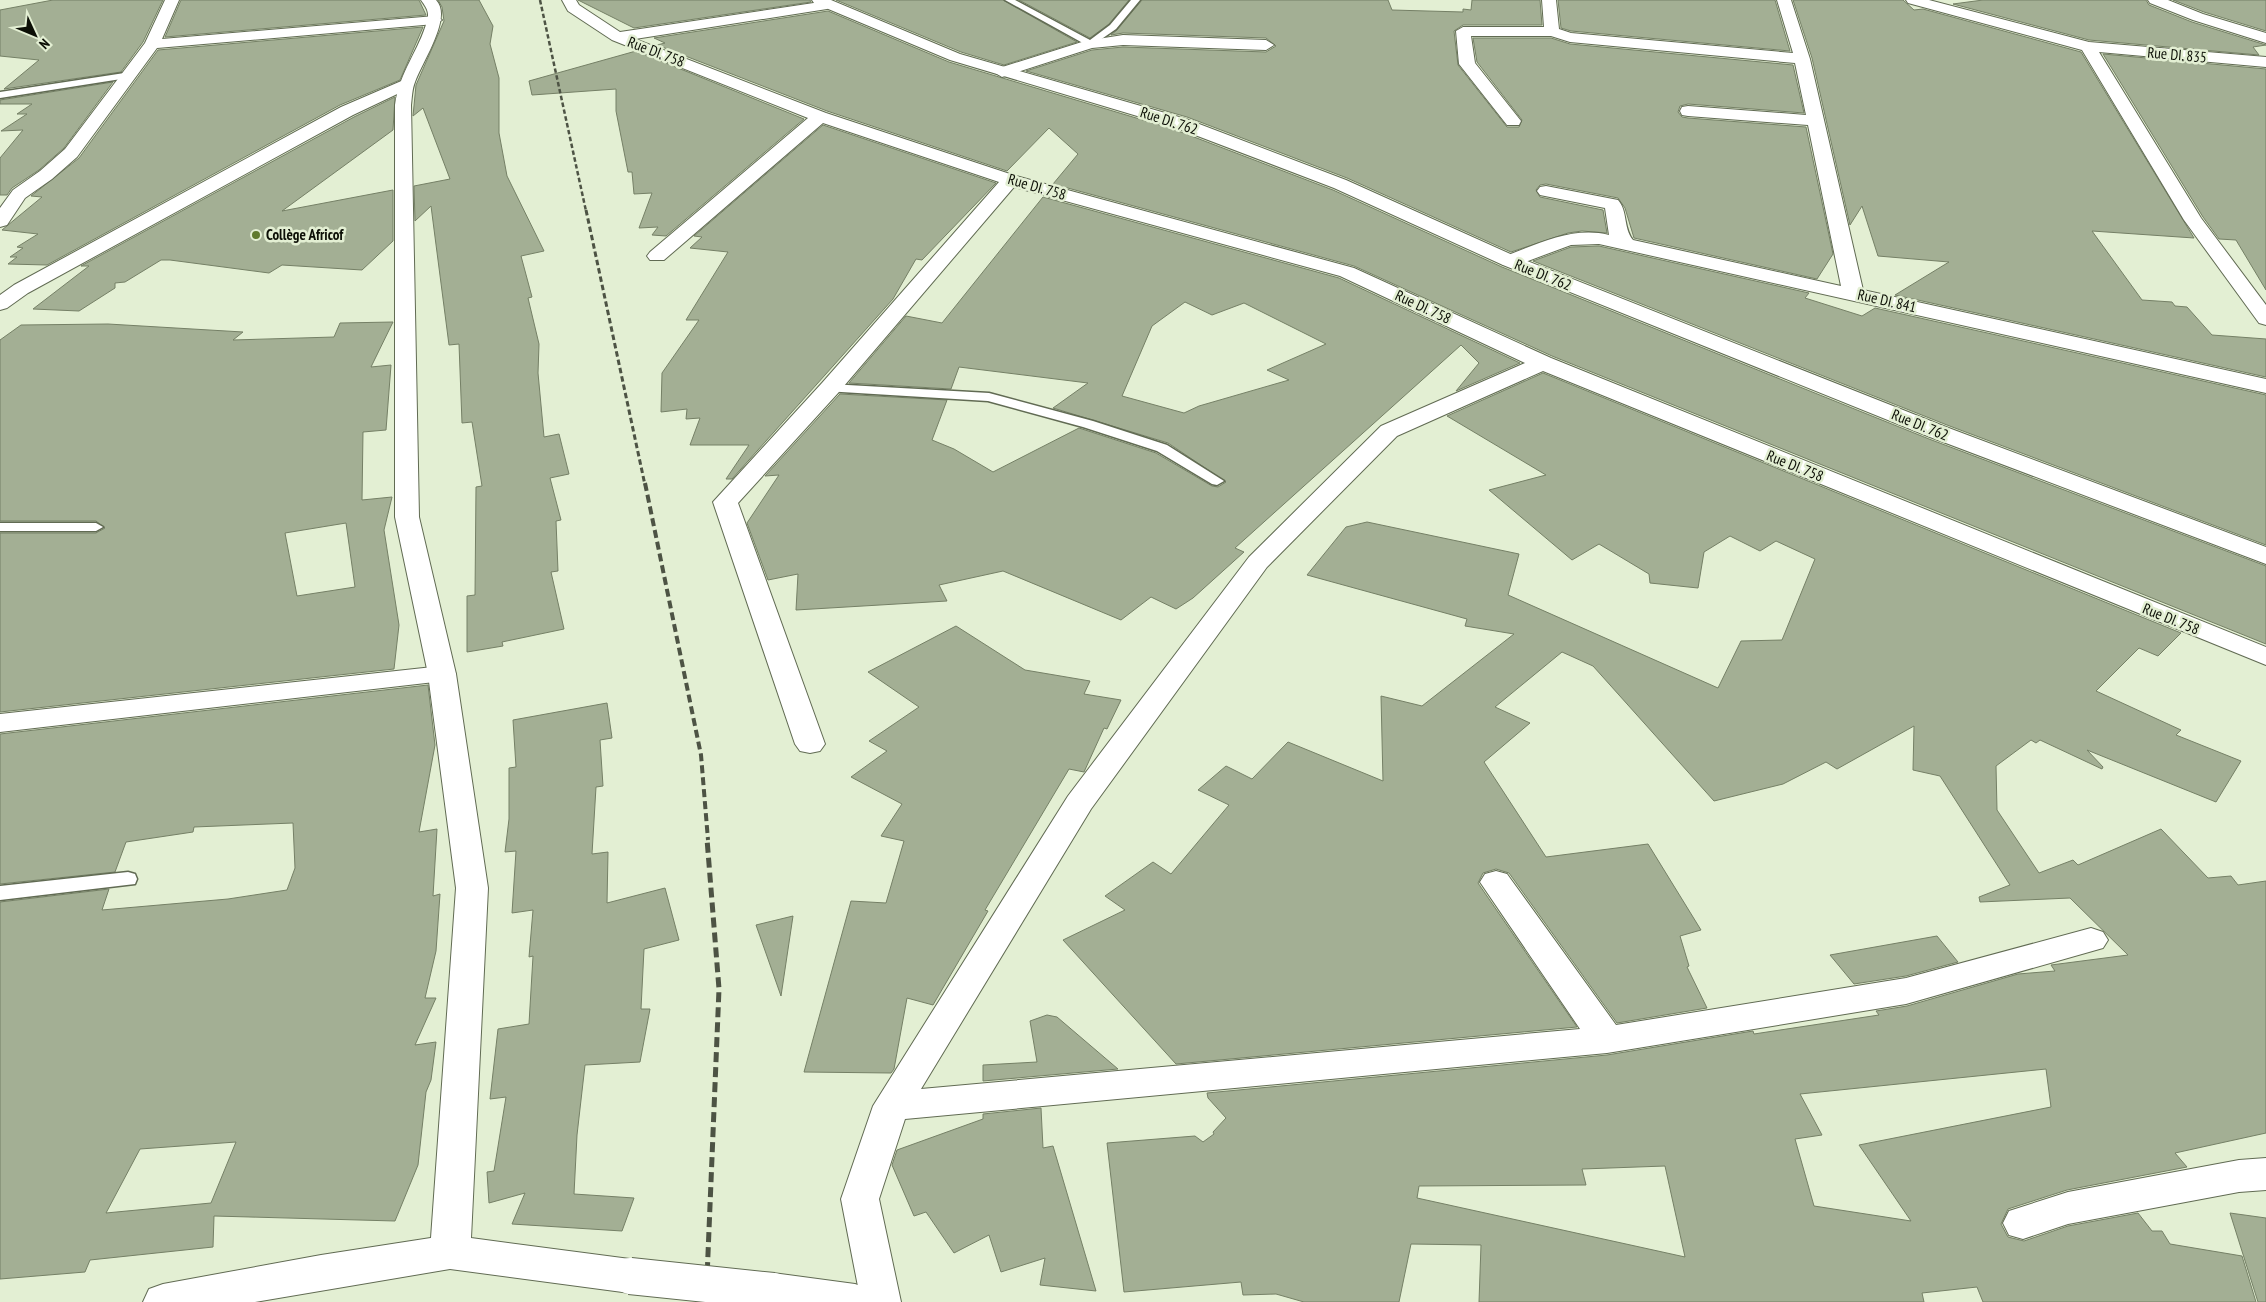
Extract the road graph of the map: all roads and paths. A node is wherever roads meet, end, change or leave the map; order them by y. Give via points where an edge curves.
1 (172, 0) edge
2 (569, 0) edge
3 (1008, 0) edge
4 (1136, 0) edge
5 (1549, 0) edge
6 (1784, 0) edge
7 (1914, 0) edge
8 (2155, 0) edge
9 (824, 2) edge
10 (431, 10) edge
11 (1552, 32) junction
12 (617, 37) junction
13 (2266, 38) edge
14 (152, 44) junction
15 (1090, 44) junction
16 (1266, 46) dead end
17 (2088, 47) junction
18 (1802, 59) junction
19 (2266, 62) edge
20 (1002, 72) junction
21 (131, 75) junction
22 (406, 84) junction
23 (0, 95) edge
24 (1688, 111) dead end
25 (820, 117) junction
26 (1513, 121) dead end
27 (1816, 122) junction
28 (1010, 180) junction
29 (1546, 192) dead end
30 (19, 194) junction
31 (0, 200) edge
32 (0, 220) edge
33 (1626, 244) junction
34 (657, 256) dead end
35 (1510, 261) junction
36 (0, 279) edge
37 (21, 289) junction
38 (1853, 293) junction
39 (0, 304) edge
40 (2266, 319) edge
41 (1543, 363) junction
42 (2266, 386) edge
43 (830, 388) junction
44 (1217, 480) dead end
45 (0, 527) edge
46 (96, 527) dead end
47 (2266, 556) edge
48 (2266, 658) edge
49 (442, 674) junction
50 (0, 723) edge
51 (810, 744) dead end
52 (128, 878) dead end
53 (1496, 882) dead end
54 (0, 893) edge
55 (2092, 940) dead end
56 (1607, 1040) junction
57 (891, 1106) junction
58 (2266, 1174) edge
59 (2023, 1223) dead end
60 (450, 1252) junction
61 (163, 1302) edge
62 (855, 1302) edge
63 (881, 1302) edge

1 - 14 street
2 - 12 street, Rue DI. 758 via 573,8
3 - 15 lane
4 - 15 lane via 1113,27
5 - 11 street
6 - 18 street
7 - 17 street, Rue DI. 835
8 - 13 street
9 - 12 street
9 - 20 street, Rue DI. 762 via 955,57
10 - 14 street
10 - 22 street
11 - 18 street via 1570,37
11 - 26 street via 1464,31 1467,64
12 - 25 street, Rue DI. 758
14 - 21 street
15 - 16 street via 1123,40
15 - 20 street
17 - 19 street, Rue DI. 835
17 - 40 street via 2192,220
18 - 27 street
20 - 35 street, Rue DI. 762 via 1180,123 1340,184
21 - 23 lane
21 - 30 street via 71,153 46,176
22 - 37 street via 347,111
22 - 49 street via 403,105 407,517
24 - 27 street
25 - 28 street, Rue DI. 758
25 - 34 street
27 - 38 street
28 - 41 street, Rue DI. 758 via 1347,272
28 - 43 street
29 - 33 street via 1611,204 1619,236
30 - 31 street
30 - 32 street
33 - 35 street, Rue DI. 841 via 1598,238 1568,239
33 - 38 street, Rue DI. 841
35 - 47 street, Rue DI. 762 via 1938,432
36 - 37 street
37 - 39 street
38 - 42 street, Rue DI. 841
41 - 48 street, Rue DI. 758
41 - 57 street via 1389,431 1258,562 1079,803
43 - 44 lane via 989,398 1088,424 1162,448
43 - 51 street via 725,502
45 - 46 lane
49 - 50 street
49 - 60 street via 472,888
52 - 54 lane
53 - 56 street
55 - 56 street via 1906,991
56 - 57 street
57 - 63 street via 860,1199
58 - 59 street via 2239,1176 2068,1208
60 - 61 street
60 - 62 street, bridge

